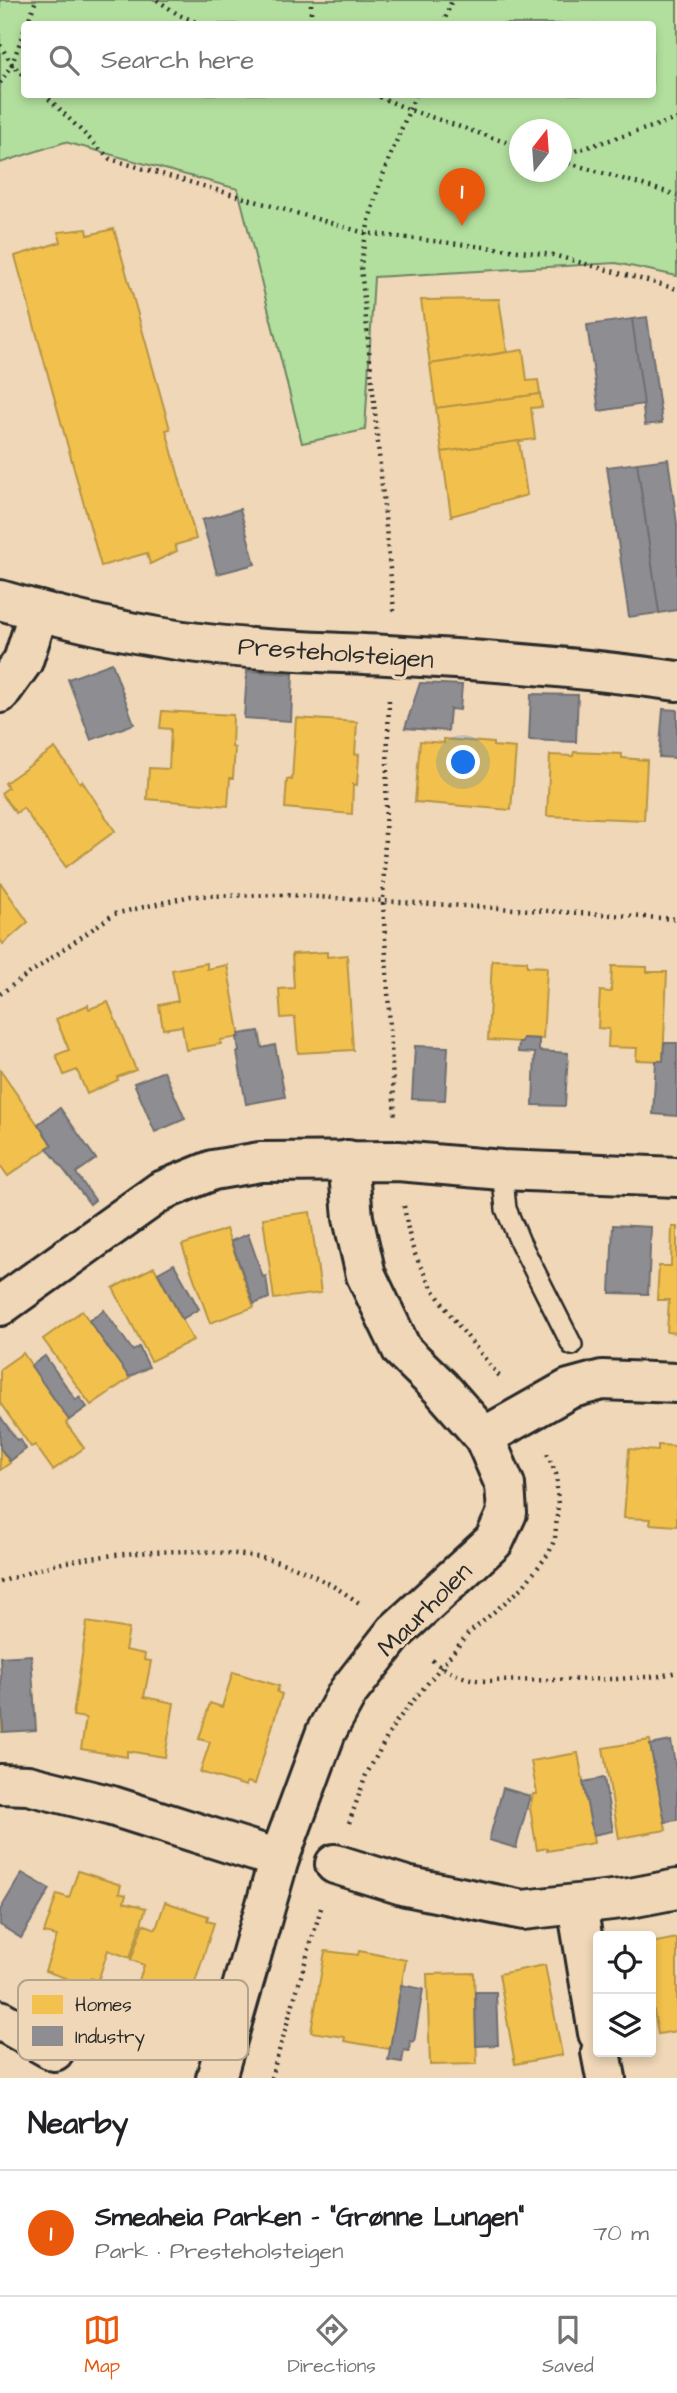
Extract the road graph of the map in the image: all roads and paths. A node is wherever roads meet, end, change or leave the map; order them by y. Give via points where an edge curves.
1 (36, 0) edge
2 (157, 0) edge
3 (452, 0) edge
4 (311, 4) dead end
5 (28, 21) edge
6 (194, 21) edge
7 (311, 21) edge
8 (444, 21) edge
9 (21, 39) edge
10 (0, 45) edge
11 (12, 64) junction
12 (21, 73) edge
13 (0, 83) edge
14 (48, 98) edge
15 (382, 98) edge
16 (414, 98) edge
17 (410, 110) junction
18 (677, 118) edge
19 (509, 143) edge
20 (572, 152) edge
21 (572, 164) edge
22 (677, 195) edge
23 (365, 233) junction
24 (677, 289) edge
25 (0, 600) edge
26 (38, 611) junction
27 (677, 681) edge
28 (0, 692) edge
29 (677, 919) edge
30 (0, 994) edge
31 (348, 1160) junction
32 (502, 1170) junction
33 (677, 1177) edge
34 (0, 1306) edge
35 (572, 1345) dead end
36 (677, 1383) edge
37 (484, 1437) junction
38 (0, 1582) edge
39 (395, 1632) junction
40 (677, 1672) edge
41 (0, 1784) edge
42 (279, 1859) junction
43 (335, 1864) dead end
44 (677, 1889) edge
45 (577, 1905) junction
46 (244, 1980) edge
47 (593, 2003) edge
48 (0, 2020) edge
49 (18, 2030) edge
50 (602, 2057) edge
51 (221, 2060) edge
52 (216, 2078) edge
53 (606, 2078) edge

1 - 5 path
2 - 6 path
3 - 8 path
4 - 7 path
9 - 11 path
10 - 11 path
11 - 12 path
11 - 13 path
14 - 23 path via 110,159
15 - 17 path
16 - 17 path
17 - 19 path
17 - 23 path via 379,182
18 - 20 path
21 - 22 path
23 - 24 path via 553,255
25 - 26 street, Presteholsteigen
26 - 27 street, Presteholsteigen via 208,644 603,671
26 - 28 street via 23,661
29 - 30 path via 285,895 191,895 114,914
31 - 32 street
31 - 34 street via 260,1162 213,1170 161,1191
31 - 37 street, Maurholen via 353,1218 366,1275 402,1350
32 - 33 street
32 - 35 lane via 506,1209
36 - 37 street via 602,1380 569,1389
37 - 39 street, Maurholen via 505,1485 507,1513 494,1541
38 - 39 path via 66,1562 184,1551 234,1554 291,1566 346,1594
39 - 40 path via 446,1670 466,1679 617,1679
39 - 42 street, Maurholen via 348,1692 326,1732
41 - 42 street via 28,1785 111,1806
42 - 46 street, Maurholen
43 - 45 street via 405,1886 523,1910
44 - 45 street
45 - 47 street
48 - 49 street
50 - 53 street
51 - 52 street, Maurholen

